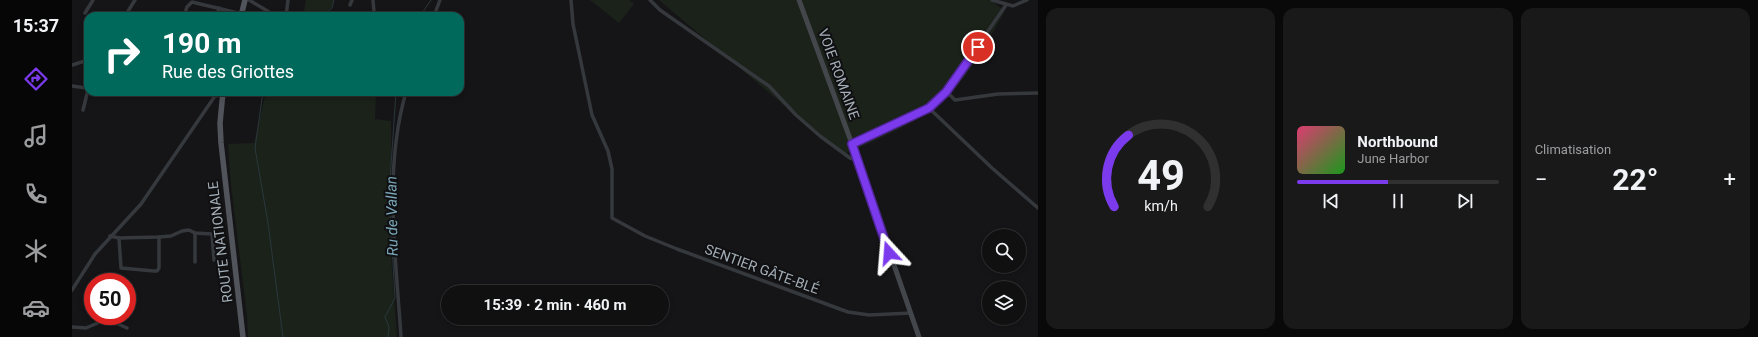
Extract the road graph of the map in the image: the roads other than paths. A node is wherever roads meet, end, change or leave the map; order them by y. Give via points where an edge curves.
1 (93, 0) edge
2 (135, 0) edge
3 (245, 0) edge
4 (249, 0) edge
5 (288, 0) edge
6 (352, 0) edge
7 (373, 0) edge
8 (440, 0) edge
9 (571, 0) edge
10 (650, 0) edge
11 (799, 0) edge
12 (992, 0) edge
13 (1027, 0) edge
14 (350, 5) dead end
15 (1006, 5) junction
16 (219, 8) junction
17 (86, 12) edge
18 (128, 12) edge
19 (185, 12) edge
20 (218, 12) edge
21 (232, 12) edge
22 (243, 12) edge
23 (269, 12) edge
24 (286, 12) edge
25 (374, 12) edge
26 (436, 12) edge
27 (84, 61) edge
28 (72, 65) edge
29 (72, 86) edge
30 (84, 88) edge
31 (947, 92) junction
32 (1038, 93) edge
33 (86, 96) edge
34 (215, 96) edge
35 (222, 96) edge
36 (405, 96) edge
37 (929, 108) junction
38 (83, 110) dead end
39 (852, 144) junction
40 (857, 160) junction
41 (1038, 208) edge
42 (195, 233) junction
43 (110, 236) junction
44 (159, 237) junction
45 (119, 238) junction
46 (214, 260) dead end
47 (195, 262) dead end
48 (72, 290) edge
49 (911, 313) junction
50 (72, 327) edge
51 (127, 328) dead end
52 (243, 337) edge
53 (401, 337) edge
54 (919, 337) edge

1 - 17 street
2 - 18 street
3 - 22 main road
4 - 23 street
5 - 24 street
6 - 14 street
7 - 25 street
8 - 26 street
9 - 49 street, SENTIER GÂTE-BLÉ via 573,24 592,115 608,151 612,169 612,218 664,244 848,312 869,315
10 - 40 street via 660,10 769,86 820,136 850,158
11 - 39 main road, VOIE ROMAINE
12 - 15 street
13 - 15 street via 1013,6
15 - 31 street
16 - 19 street via 192,2
16 - 20 street
16 - 21 street
27 - 28 street
29 - 30 street
31 - 32 street via 955,100 998,94
31 - 37 street
33 - 38 street
34 - 43 street via 141,204
35 - 52 main road, ROUTE NATIONALE via 221,143
36 - 53 street via 400,117 393,186
37 - 39 street
37 - 41 street
39 - 40 main road, VOIE ROMAINE
40 - 49 main road, VOIE ROMAINE
42 - 44 street via 190,230
42 - 46 street via 212,234
42 - 47 street
43 - 45 street
43 - 48 street
44 - 45 street
44 - 45 street via 157,271 122,268
49 - 54 main road, VOIE ROMAINE
50 - 51 street via 86,328 107,319

